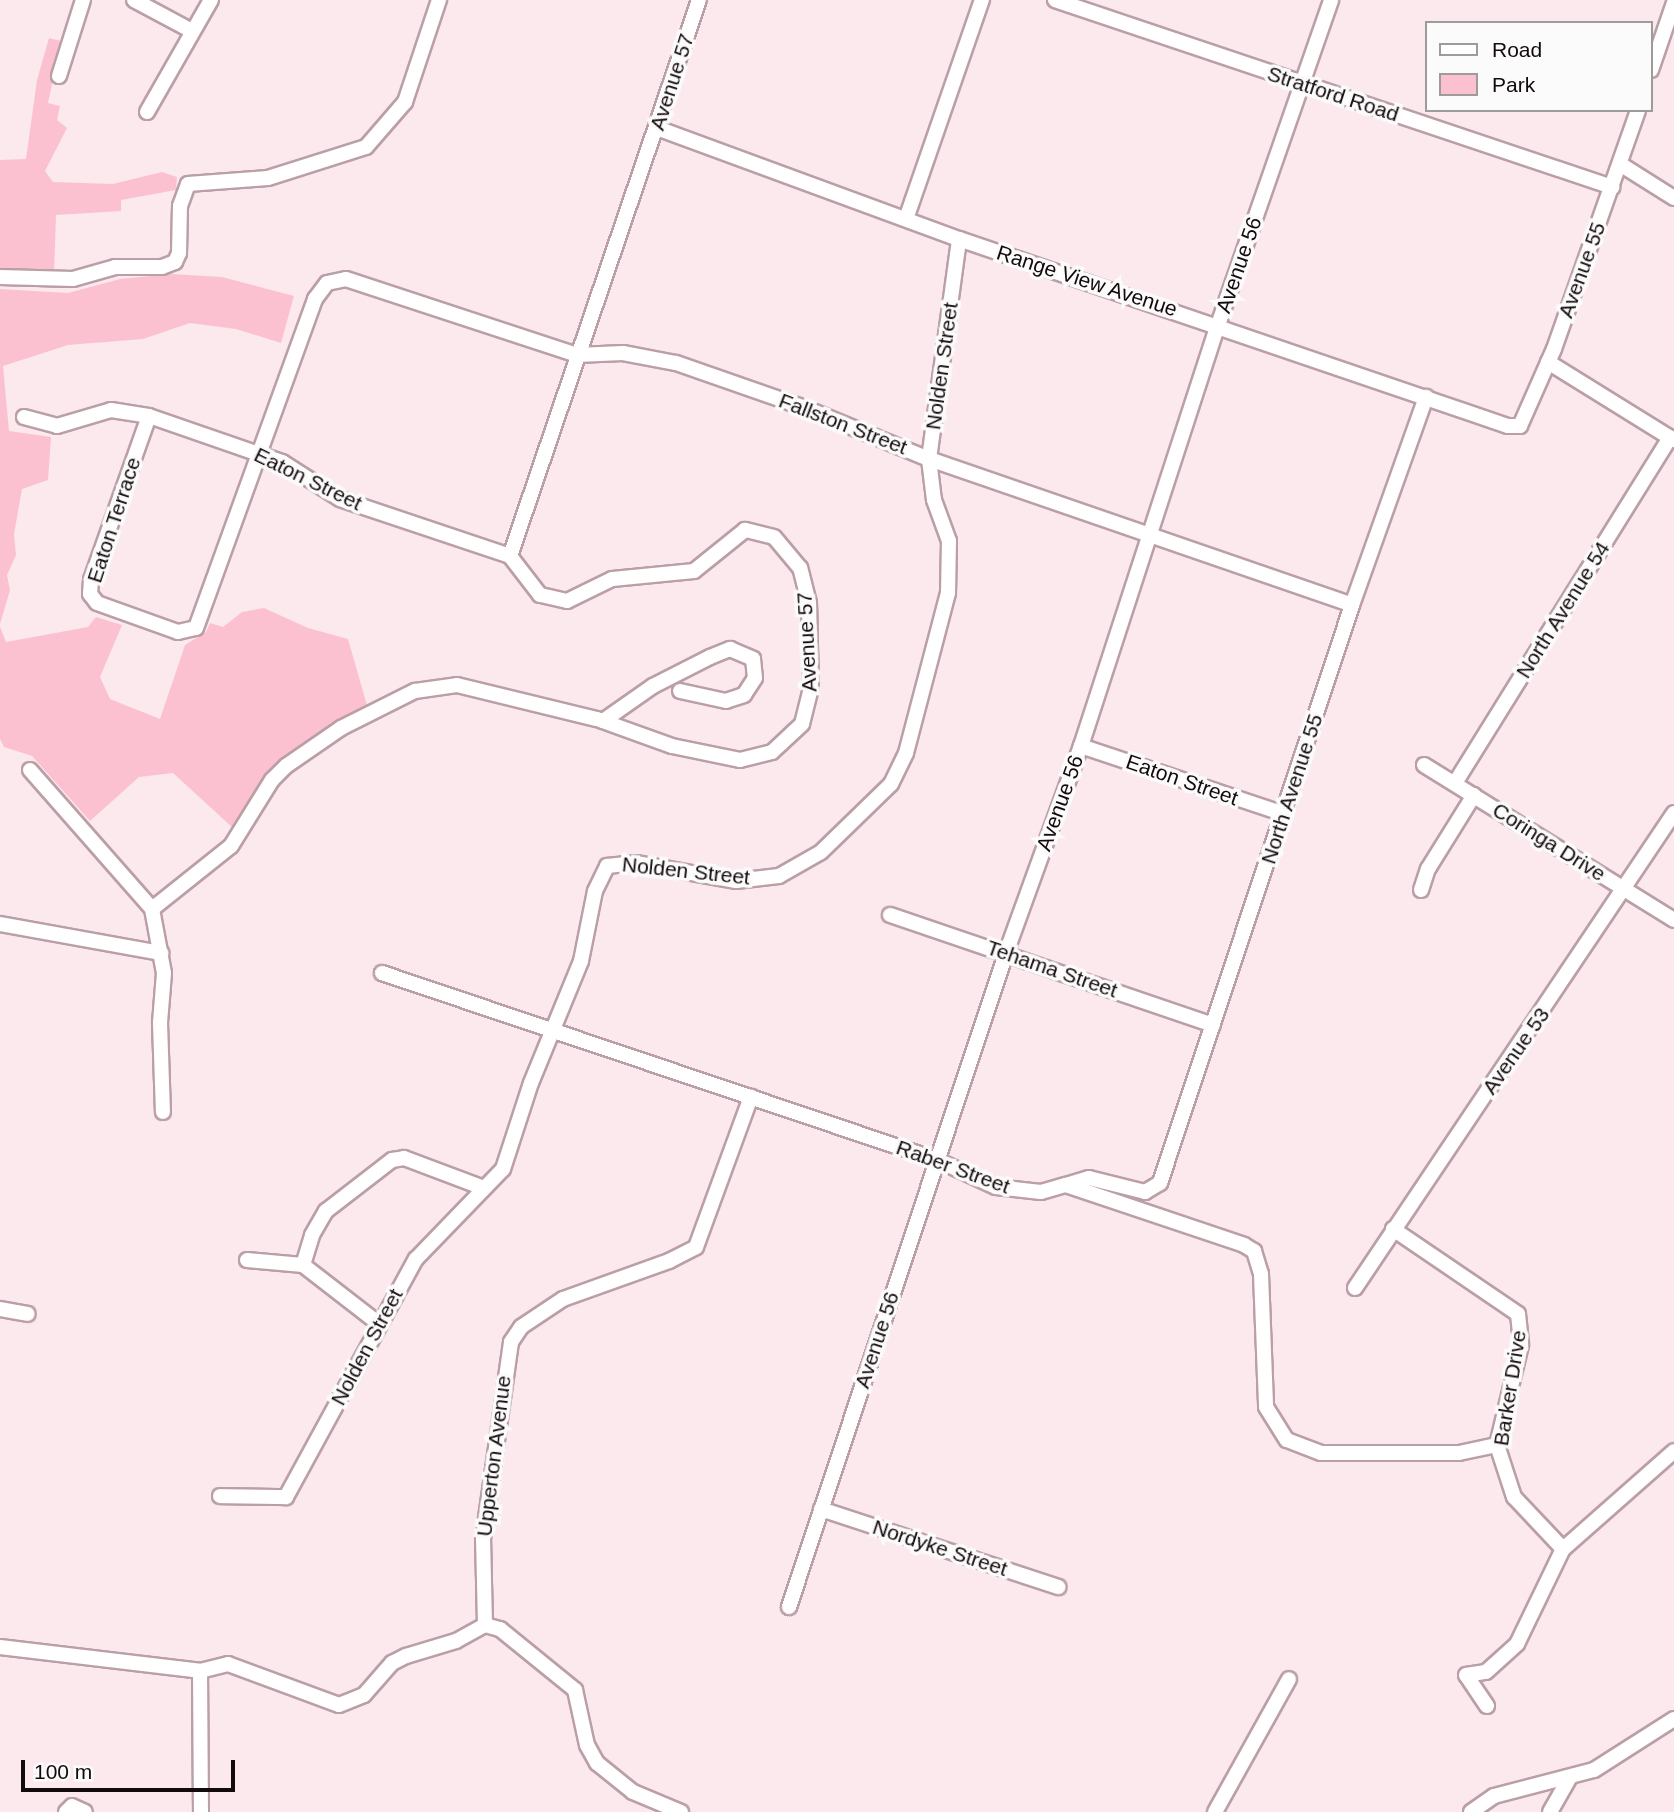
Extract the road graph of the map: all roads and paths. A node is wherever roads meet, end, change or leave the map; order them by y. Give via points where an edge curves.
1 (83, 0) edge
2 (134, 0) edge
3 (211, 0) edge
4 (439, 0) edge
5 (699, 0) edge
6 (982, 0) edge
7 (1055, 0) edge
8 (1331, 0) edge
9 (1674, 3) edge
10 (192, 31) junction
11 (1653, 64) edge
12 (59, 76) dead end
13 (1302, 84) junction
14 (147, 112) dead end
15 (1637, 112) edge
16 (657, 128) junction
17 (1620, 164) junction
18 (1612, 187) junction
19 (1674, 198) edge
20 (906, 219) junction
21 (959, 239) junction
22 (0, 277) edge
23 (1218, 325) junction
24 (577, 355) junction
25 (1548, 362) junction
26 (1426, 397) junction
27 (149, 416) junction
28 (24, 417) dead end
29 (1520, 426) joint
30 (1672, 439) edge
31 (259, 454) junction
32 (929, 459) junction
33 (1149, 535) junction
34 (510, 556) junction
35 (1352, 605) junction
36 (680, 691) dead end
37 (603, 722) junction
38 (1081, 746) junction
39 (1424, 765) dead end
40 (30, 769) dead end
41 (1455, 783) junction
42 (1474, 795) junction
43 (1674, 813) edge
44 (1284, 814) junction
45 (1421, 890) dead end
46 (1626, 890) junction
47 (152, 909) junction
48 (890, 915) dead end
49 (1674, 920) edge
50 (0, 924) edge
51 (161, 953) junction
52 (1006, 953) junction
53 (382, 973) dead end
54 (1213, 1025) junction
55 (556, 1030) junction
56 (751, 1097) junction
57 (163, 1112) dead end
58 (937, 1160) junction
59 (1066, 1185) junction
60 (484, 1188) junction
61 (1394, 1229) junction
62 (247, 1260) dead end
63 (303, 1265) junction
64 (1355, 1288) dead end
65 (0, 1309) edge
66 (28, 1314) dead end
67 (379, 1324) junction
68 (1497, 1445) junction
69 (1674, 1451) edge
70 (220, 1496) dead end
71 (821, 1509) junction
72 (1563, 1549) junction
73 (1058, 1587) dead end
74 (789, 1607) dead end
75 (485, 1625) junction
76 (0, 1647) edge
77 (200, 1671) junction
78 (1289, 1679) dead end
79 (1487, 1706) dead end
80 (1674, 1719) edge
81 (1570, 1777) junction
82 (66, 1812) edge
83 (85, 1812) edge
84 (201, 1812) edge
85 (681, 1812) edge
86 (1216, 1812) edge
87 (1471, 1812) edge
88 (1550, 1812) edge

1 - 12 street
2 - 10 street
3 - 10 street
4 - 22 street via 405,102 366,147 268,178 188,184 180,206 179,253 175,262 162,267 115,267 73,279
5 - 16 street, Avenue 57
6 - 20 street
7 - 13 street, Stratford Road
8 - 13 street, Avenue 56
9 - 11 street
10 - 14 street
13 - 18 street, Stratford Road
13 - 23 street, Avenue 56
15 - 17 street, Avenue 55
16 - 20 street, Range View Avenue
16 - 24 street, Avenue 57
17 - 18 street, Avenue 55
17 - 19 street
18 - 25 street, Avenue 55
20 - 21 street, Range View Avenue
21 - 23 street, Range View Avenue
21 - 32 street, Nolden Street
23 - 26 street, Range View Avenue
23 - 33 street, Avenue 56
24 - 31 street, Fallston Street via 346,279 327,283 315,299
24 - 32 street, Fallston Street via 623,353 676,363 805,408
24 - 34 street, Avenue 57
25 - 29 street, Avenue 55
25 - 30 street
26 - 29 street, Range View Avenue via 1508,426
26 - 35 street, North Avenue 55
27 - 28 street, Eaton Street via 111,410 57,426
27 - 31 street, Eaton Street
27 - 31 street, Eaton Terrace via 90,580 90,594 97,603 178,632 196,628
30 - 41 street, North Avenue 54
31 - 34 street, Eaton Street via 299,470 340,499
32 - 33 street, Fallston Street
32 - 55 street, Nolden Street via 934,500 949,541 948,593 906,752 891,785 821,852 779,876 736,881 636,863 607,866 600,874 583,953
33 - 35 street, Fallston Street
33 - 38 street, Avenue 56
34 - 37 street, Avenue 57 via 540,595 554,600 579,598 592,587 633,574 694,571 745,530 774,537 800,568 809,603 809,706 802,724 772,752 740,760 672,746
35 - 44 street, North Avenue 55
36 - 37 street via 726,701 744,695 755,678 753,659 730,649 710,657 638,695
37 - 47 street, Avenue 57 via 457,685 415,691 341,728 295,759 272,780 231,846
38 - 44 street, Eaton Street
38 - 52 street, Avenue 56
39 - 41 street, Coringa Drive
40 - 47 street
41 - 42 street, Coringa Drive
42 - 45 street via 1428,869
42 - 46 street, Coringa Drive
43 - 46 street, Avenue 53
44 - 54 street, North Avenue 55
46 - 49 street, Coringa Drive
46 - 61 street, Avenue 53
47 - 51 street
48 - 52 street, Tehama Street
50 - 51 street
51 - 57 street
52 - 54 street, Tehama Street
52 - 58 street, Avenue 56
53 - 55 street, Raber Street
54 - 59 street, North Avenue 55 via 1160,1183 1145,1192 1089,1178
55 - 56 street, Raber Street
55 - 60 street, Nolden Street via 531,1083 503,1169
56 - 58 street, Raber Street
56 - 75 street, Upperton Avenue via 696,1247 670,1261 562,1299 522,1327 511,1342 483,1539
58 - 59 street, Raber Street via 996,1187 1020,1192
58 - 71 street, Avenue 56
59 - 68 street, Raber Street via 1254,1251 1261,1274 1266,1407 1287,1440 1321,1453 1459,1453
60 - 63 street via 404,1158 378,1168 326,1211
60 - 67 street, Nolden Street via 416,1259
61 - 64 street, Avenue 53
61 - 68 street, Barker Drive via 1518,1314 1521,1345
62 - 63 street
63 - 67 street
65 - 66 street
67 - 70 street, Nolden Street via 286,1497
68 - 72 street, Barker Drive via 1514,1497
69 - 72 street
71 - 73 street, Nordyke Street
71 - 74 street, Avenue 56
72 - 79 street via 1517,1644 1486,1672 1466,1675
75 - 77 street via 456,1641 392,1663 364,1695 339,1705 228,1664
75 - 85 street via 500,1629 575,1690 587,1745 597,1763 634,1792
76 - 77 street
77 - 84 street
78 - 86 street
80 - 81 street via 1602,1765
81 - 87 street via 1494,1796
81 - 88 street
82 - 83 street via 72,1806

